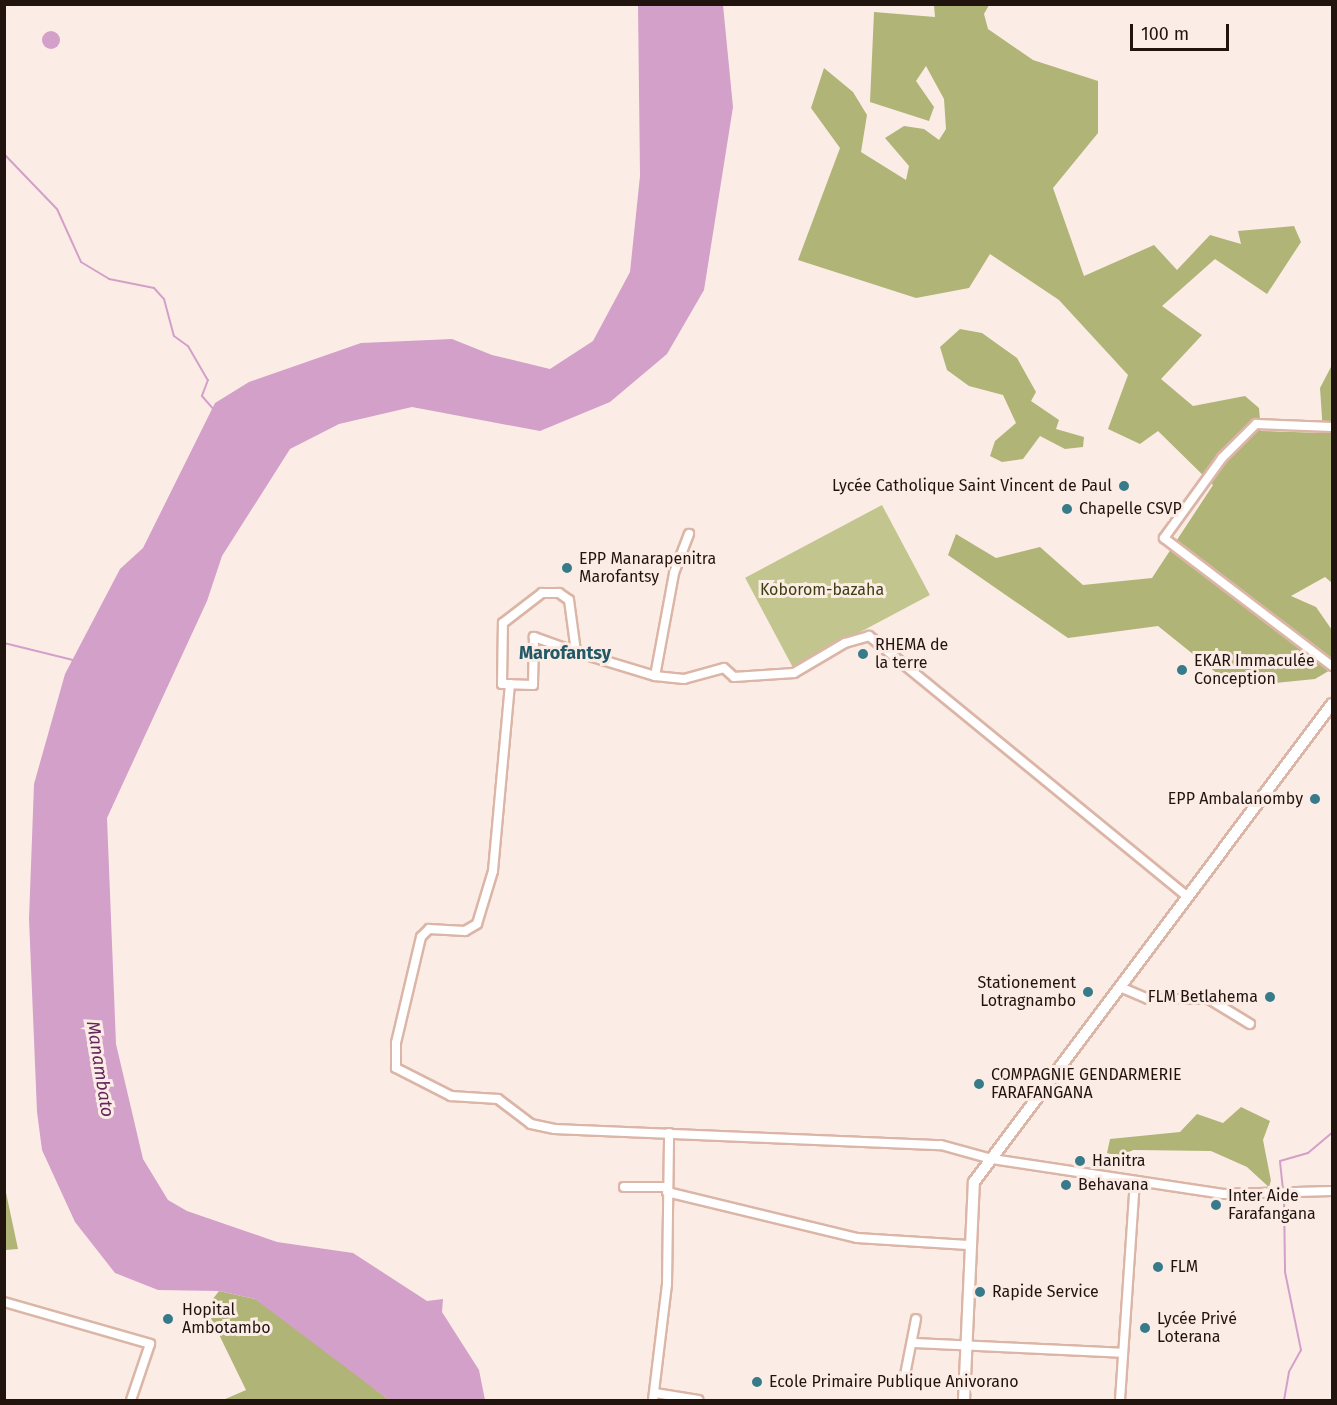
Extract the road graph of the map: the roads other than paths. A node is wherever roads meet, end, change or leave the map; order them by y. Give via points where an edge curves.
1 (1332, 427) edge
2 (688, 534) dead end
3 (576, 652) junction
4 (1332, 666) edge
5 (655, 676) junction
6 (510, 684) junction
7 (1332, 704) edge
8 (1187, 896) junction
9 (1120, 987) junction
10 (1250, 1024) dead end
11 (669, 1132) junction
12 (992, 1159) junction
13 (1135, 1182) junction
14 (624, 1187) dead end
15 (668, 1190) junction
16 (1332, 1191) edge
17 (968, 1245) junction
18 (4, 1302) edge
19 (916, 1319) dead end
20 (913, 1343) junction
21 (966, 1346) junction
22 (1123, 1353) junction
23 (904, 1380) dead end
24 (654, 1397) edge
25 (131, 1401) edge
26 (698, 1401) edge
27 (964, 1401) edge
28 (1120, 1401) edge

1 - 4 street via 1256,424 1221,458 1164,538
2 - 5 street via 674,573
3 - 5 street
3 - 6 street via 534,637 532,685
3 - 6 street via 568,600 559,593 542,593 503,623 502,684
5 - 8 street via 684,679 724,668 734,677 794,674 844,643 869,636
6 - 11 street via 495,853 477,924 465,931 429,929 421,937 394,1063 442,1093 498,1099 531,1124 587,1132
7 - 8 main road via 1277,784
8 - 9 main road
9 - 10 street via 1148,999 1209,999
9 - 12 main road
11 - 12 street via 941,1145
11 - 15 street
12 - 13 street
12 - 17 main road via 969,1195
13 - 16 street via 1223,1194
13 - 22 street
14 - 15 street
15 - 17 street via 857,1238
15 - 24 street via 667,1284
17 - 21 main road
18 - 25 street via 150,1344
19 - 20 street
20 - 21 street
20 - 23 street
21 - 22 street
21 - 27 main road
22 - 28 street
24 - 26 street

